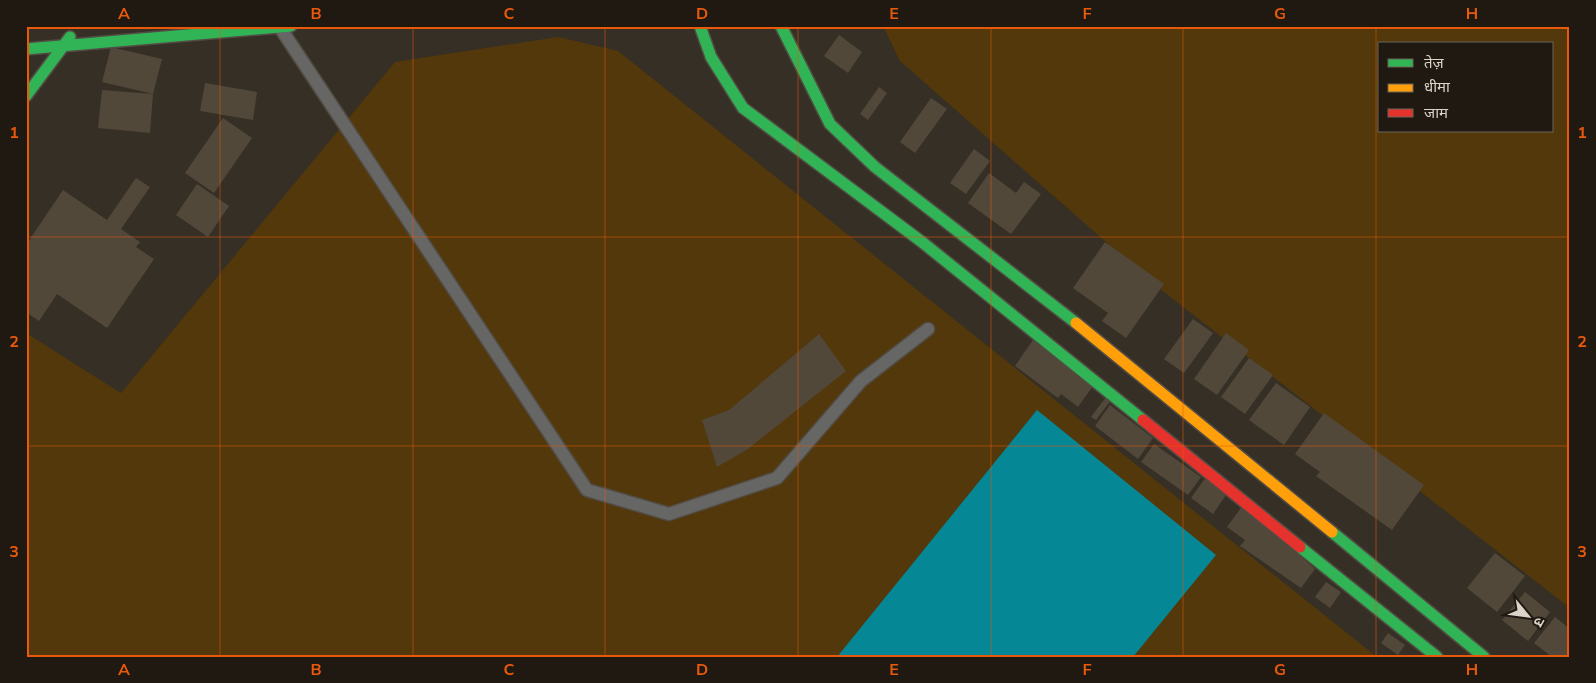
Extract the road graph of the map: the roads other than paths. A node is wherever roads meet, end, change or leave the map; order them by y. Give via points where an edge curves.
1 (74, 26) edge
2 (700, 26) edge
3 (781, 26) edge
4 (283, 27) edge
5 (66, 45) junction
6 (26, 49) edge
7 (26, 96) edge
8 (928, 329) dead end
9 (1437, 657) edge
10 (1484, 657) edge

1 - 5 street
2 - 9 street via 711,57 743,108 922,242
3 - 10 street via 830,124 875,167 1082,328
4 - 5 street
4 - 8 lane via 587,490 668,514 777,478 861,381
5 - 6 street
5 - 7 street

